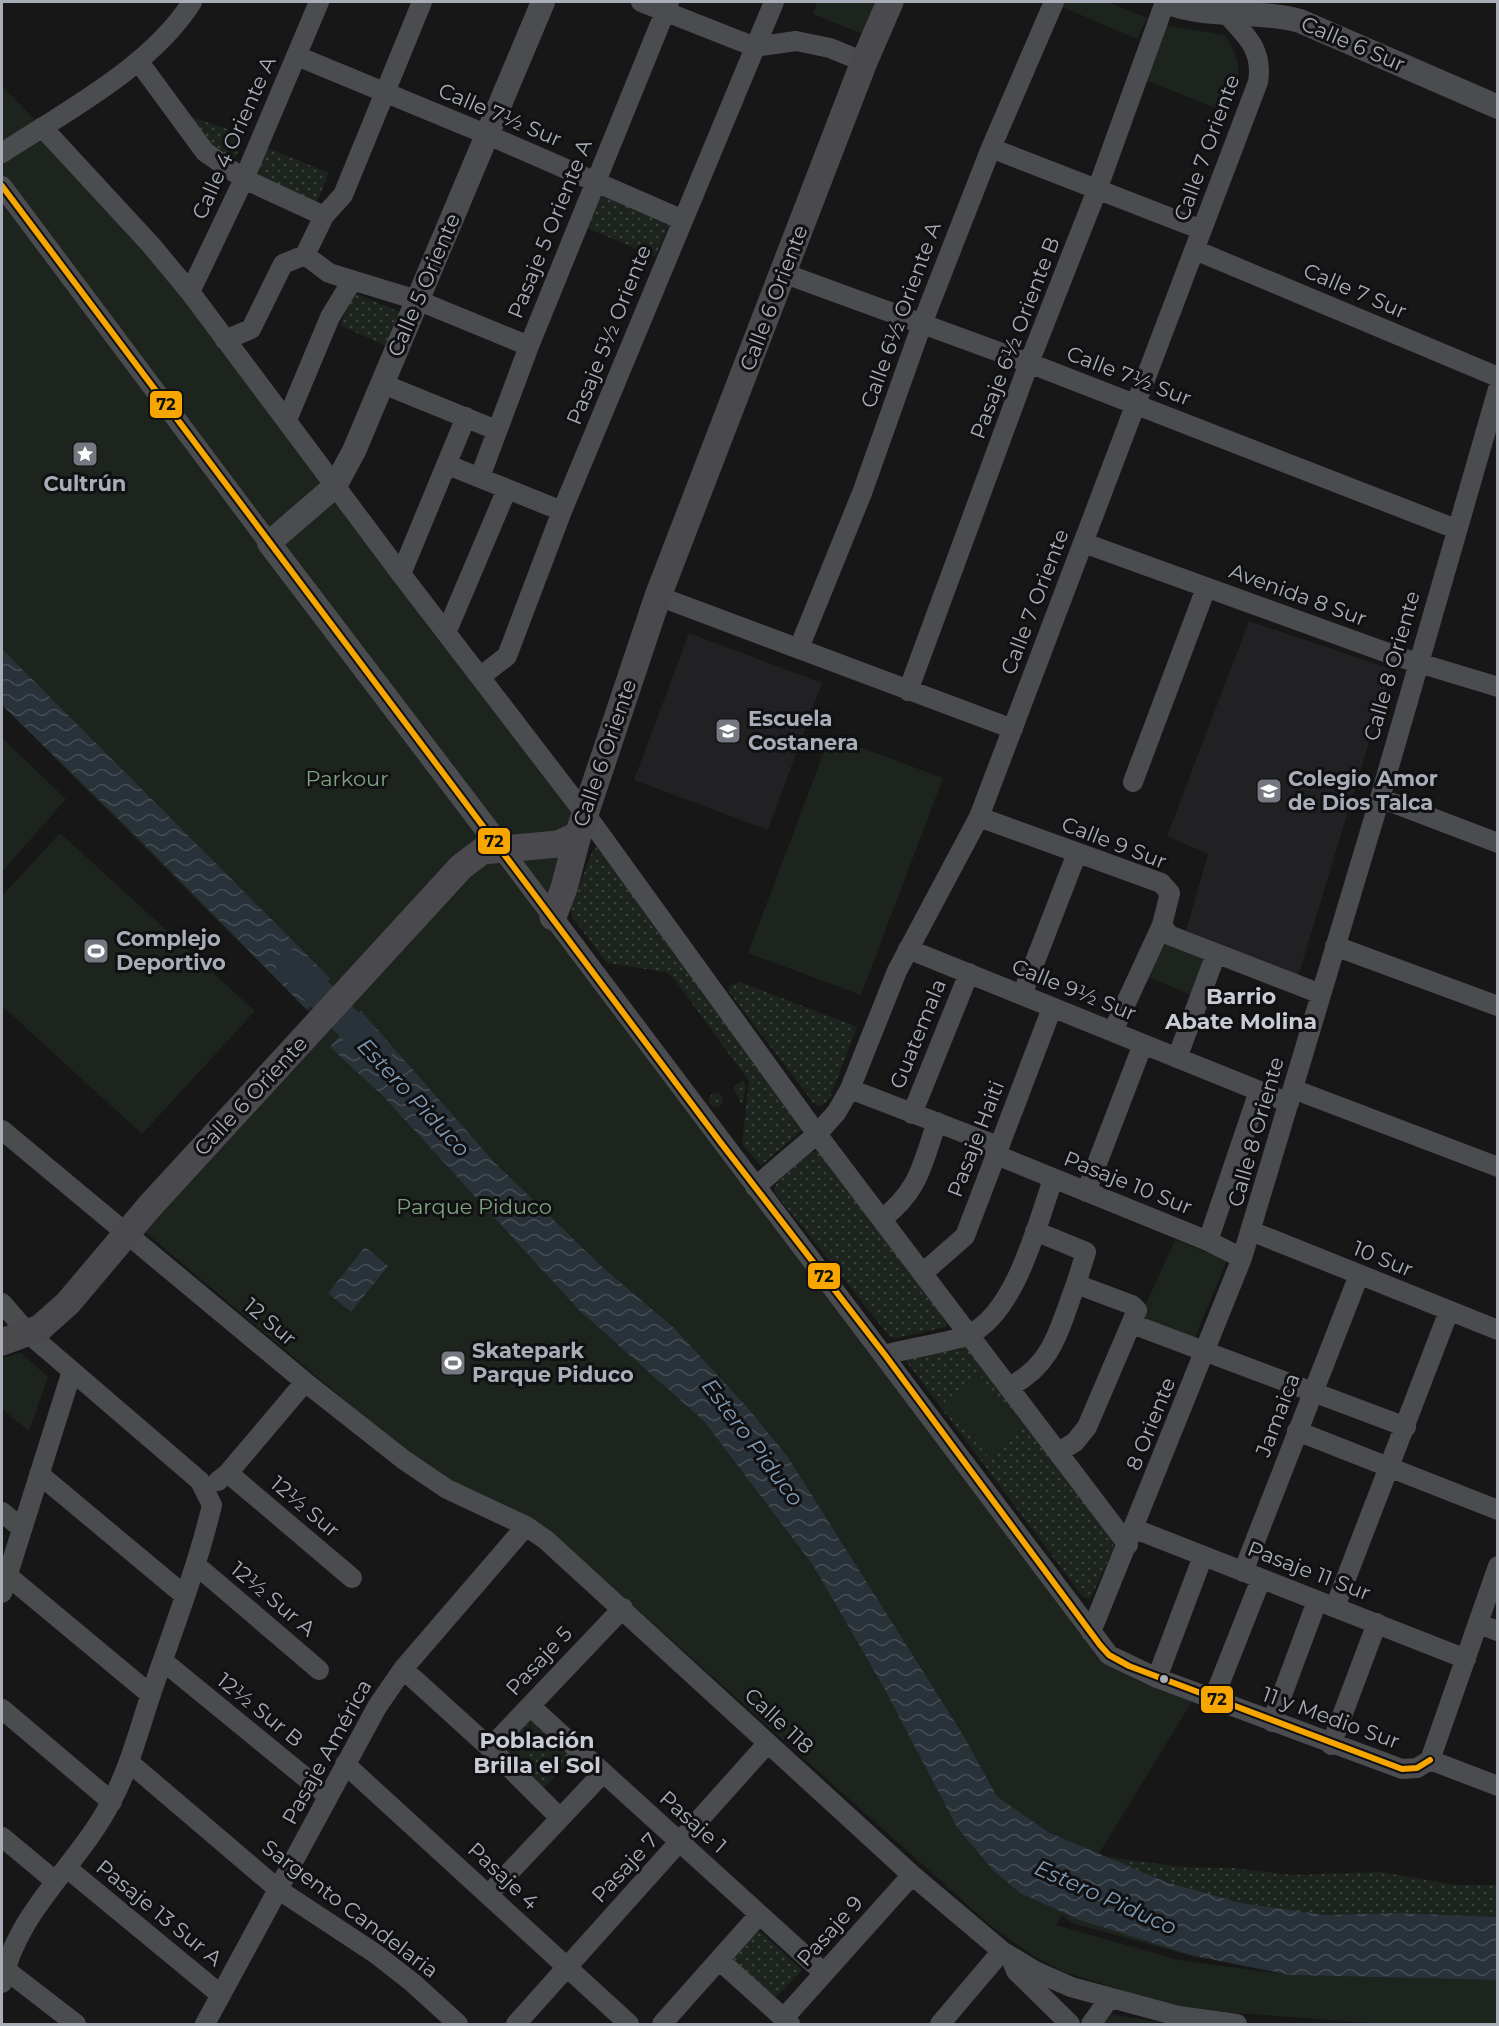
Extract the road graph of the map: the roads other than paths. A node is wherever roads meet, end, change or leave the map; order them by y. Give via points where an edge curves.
1 (192, 2) edge
2 (319, 2) edge
3 (422, 2) edge
4 (543, 2) edge
5 (641, 2) edge
6 (774, 2) edge
7 (890, 2) edge
8 (1054, 2) edge
9 (1165, 2) edge
10 (667, 7) edge
11 (1221, 7) edge
12 (755, 47) junction
13 (297, 56) junction
14 (139, 62) junction
15 (864, 62) junction
16 (386, 93) junction
17 (1497, 107) edge
18 (42, 127) junction
19 (488, 135) junction
20 (991, 148) junction
21 (2, 153) edge
22 (244, 179) junction
23 (595, 182) junction
24 (2, 186) edge
25 (1097, 190) junction
26 (324, 216) junction
27 (682, 220) junction
28 (1203, 230) junction
29 (1195, 250) junction
30 (305, 255) junction
31 (783, 273) junction
32 (352, 281) junction
33 (190, 292) junction
34 (417, 300) junction
35 (922, 324) junction
36 (225, 340) junction
37 (529, 346) junction
38 (1029, 363) junction
39 (1497, 377) edge
40 (383, 384) junction
41 (1497, 389) edge
42 (1136, 405) junction
43 (466, 417) junction
44 (287, 420) junction
45 (496, 430) junction
46 (448, 465) junction
47 (480, 477) junction
48 (334, 486) junction
49 (507, 489) junction
50 (562, 511) junction
51 (1456, 529) junction
52 (269, 543) junction
53 (1084, 543) junction
54 (401, 574) junction
55 (1206, 588) junction
56 (658, 596) junction
57 (446, 633) junction
58 (799, 648) junction
59 (1418, 662) junction
60 (480, 677) junction
61 (1497, 687) edge
62 (908, 691) junction
63 (1013, 729) junction
64 (1133, 782) dead end
65 (1380, 798) junction
66 (980, 817) junction
67 (582, 825) junction
68 (1497, 843) edge
69 (501, 848) junction
70 (1077, 853) junction
71 (553, 917) junction
72 (1162, 926) junction
73 (1335, 945) junction
74 (908, 949) junction
75 (1216, 954) junction
76 (969, 973) junction
77 (1321, 994) junction
78 (1022, 995) junction
79 (1497, 1006) edge
80 (1053, 1008) junction
81 (1113, 1031) junction
82 (1143, 1044) junction
83 (1177, 1058) junction
84 (850, 1089) junction
85 (1259, 1091) junction
86 (1291, 1096) junction
87 (912, 1114) junction
88 (937, 1122) junction
89 (2, 1130) edge
90 (817, 1134) junction
91 (996, 1150) junction
92 (1497, 1167) edge
93 (1053, 1179) junction
94 (755, 1187) junction
95 (1086, 1192) junction
96 (882, 1219) junction
97 (1035, 1231) junction
98 (1251, 1231) junction
99 (127, 1234) junction
100 (1208, 1241) junction
101 (1242, 1258) junction
102 (924, 1272) junction
103 (1359, 1275) junction
104 (1076, 1284) junction
105 (2, 1303) edge
106 (1449, 1311) junction
107 (1134, 1317) junction
108 (1497, 1330) edge
109 (29, 1334) junction
110 (969, 1334) junction
111 (2, 1342) edge
112 (1206, 1352) junction
113 (885, 1355) junction
114 (72, 1371) junction
115 (304, 1382) junction
116 (1009, 1387) junction
117 (1313, 1392) junction
118 (1406, 1427) junction
119 (1297, 1431) junction
120 (1059, 1452) junction
121 (1391, 1466) junction
122 (228, 1473) junction
123 (39, 1474) junction
124 (206, 1490) junction
125 (1497, 1510) edge
126 (2, 1512) edge
127 (525, 1526) junction
128 (21, 1528) junction
129 (1131, 1537) junction
130 (1203, 1556) junction
131 (196, 1565) junction
132 (1497, 1566) edge
133 (1252, 1576) junction
134 (352, 1578) dead end
135 (4, 1584) edge
136 (184, 1594) junction
137 (1326, 1604) junction
138 (623, 1608) junction
139 (1377, 1623) junction
140 (1479, 1624) junction
141 (1497, 1631) edge
142 (1091, 1632) junction
143 (1466, 1659) junction
144 (163, 1662) junction
145 (403, 1669) junction
146 (320, 1670) dead end
147 (1157, 1678) junction
148 (151, 1695) junction
149 (1214, 1700) junction
150 (530, 1706) junction
151 (2, 1709) edge
152 (1272, 1722) junction
153 (767, 1744) junction
154 (1331, 1745) junction
155 (490, 1748) junction
156 (1430, 1760) junction
157 (130, 1763) junction
158 (345, 1764) junction
159 (602, 1774) junction
160 (1497, 1786) edge
161 (328, 1797) junction
162 (112, 1802) junction
163 (561, 1818) junction
164 (2, 1837) edge
165 (681, 1842) junction
166 (61, 1875) junction
167 (912, 1875) junction
168 (279, 1890) junction
169 (488, 1895) junction
170 (758, 1916) junction
171 (1006, 1953) junction
172 (719, 1960) junction
173 (567, 1967) junction
174 (3, 1973) edge
175 (824, 1973) junction
176 (221, 1995) junction
177 (1109, 1999) junction
178 (786, 2022) edge
179 (76, 2025) edge
180 (205, 2025) edge
181 (458, 2025) edge
182 (516, 2025) edge
183 (629, 2025) edge
184 (662, 2025) edge
185 (940, 2025) edge
186 (1070, 2025) edge
187 (1091, 2025) edge
188 (1237, 2025) edge

1 - 14 street
2 - 13 street, Calle 4 Oriente A
3 - 16 street
4 - 19 street, Calle 5 Oriente
5 - 10 street
6 - 12 street, Pasaje 5½ Oriente
7 - 15 main road, Calle 6 Oriente
8 - 20 street, Calle 6½ Oriente A
9 - 11 street, Calle 6 Sur via 1190,8
9 - 25 street, Pasaje 6½ Oriente B
10 - 12 street
10 - 23 street, Pasaje 5 Oriente A
11 - 17 street, Calle 6 Sur via 1300,21
11 - 28 street, Calle 7 Oriente via 1256,48 1260,73
12 - 15 street via 796,41 830,48
12 - 27 street, Pasaje 5½ Oriente
13 - 16 street, Calle 7½ Sur
13 - 22 street, Calle 4 Oriente A
14 - 18 street
14 - 22 street via 205,152
15 - 31 main road, Calle 6 Oriente
16 - 19 street, Calle 7½ Sur
16 - 26 street via 343,195
18 - 21 street
18 - 33 street
19 - 23 street, Calle 7½ Sur
19 - 34 street, Calle 5 Oriente
20 - 25 street
20 - 35 street, Calle 6½ Oriente A
22 - 26 street
22 - 33 street, Calle 4 Oriente A
23 - 27 street, Calle 7½ Sur
23 - 37 street, Pasaje 5 Oriente A
24 - 52 street
25 - 28 street
25 - 38 street, Pasaje 6½ Oriente B
26 - 30 street
27 - 50 street, Pasaje 5½ Oriente
28 - 29 street, Calle 7 Oriente
29 - 39 street, Calle 7 Sur
29 - 42 street, Calle 7 Oriente
30 - 32 street via 329,273
30 - 36 street via 283,264 251,329
31 - 35 street, Calle 7½ Sur
31 - 56 main road, Calle 6 Oriente
32 - 34 street
32 - 44 street via 330,316
33 - 36 street
34 - 37 street
34 - 40 street, Calle 5 Oriente
35 - 38 street, Calle 7½ Sur
35 - 58 street, Calle 6½ Oriente A via 862,494
36 - 44 street
37 - 45 street, Pasaje 5 Oriente A
38 - 42 street, Calle 7½ Sur
38 - 62 street, Pasaje 6½ Oriente B
40 - 43 street
40 - 48 street, Calle 5 Oriente
41 - 51 street, Calle 8 Oriente
42 - 51 street, Calle 7½ Sur
42 - 53 street, Calle 7 Oriente
43 - 45 street
43 - 46 street
44 - 48 street
45 - 47 street, Pasaje 5 Oriente A
46 - 47 street
46 - 54 street
47 - 49 street
48 - 52 street, Calle 5 Oriente
48 - 54 street
49 - 50 street
49 - 57 street
50 - 60 street, Pasaje 5½ Oriente via 507,656
51 - 59 street, Calle 8 Oriente
52 - 69 street
53 - 55 street, Avenida 8 Sur
53 - 63 street, Calle 7 Oriente
54 - 57 street
55 - 59 street, Avenida 8 Sur
55 - 64 street
56 - 58 street
56 - 67 main road, Calle 6 Oriente
57 - 60 street
58 - 62 street
59 - 61 street, Avenida 8 Sur
59 - 65 street, Calle 8 Oriente
60 - 67 street
62 - 63 street
63 - 66 street, Calle 7 Oriente
65 - 68 street
65 - 73 street, Calle 8 Oriente
66 - 70 street, Calle 9 Sur
66 - 74 street, Calle 7 Oriente
67 - 69 main road, Calle 6 Oriente via 558,844
67 - 71 main road
67 - 90 street
69 - 71 street, 11 y Medio Sur
69 - 99 main road, Calle 6 Oriente via 482,851 461,867
70 - 72 street, Calle 9 Sur via 1161,883 1170,893
70 - 78 street
71 - 94 street, 11 y Medio Sur
72 - 75 street via 1169,935
72 - 81 street
73 - 77 street, Calle 8 Oriente
73 - 79 street
74 - 76 street, Calle 9½ Sur
74 - 84 street, Calle 7 Oriente
75 - 77 street
75 - 83 street
76 - 78 street, Calle 9½ Sur
76 - 87 street, Guatemala
77 - 86 street, Calle 8 Oriente
78 - 80 street, Calle 9½ Sur
80 - 81 street, Calle 9½ Sur
80 - 91 street, Pasaje Haiti
81 - 82 street, Calle 9½ Sur
82 - 83 street, Calle 9½ Sur
82 - 95 street
83 - 85 street, Calle 9½ Sur
84 - 87 street, Pasaje 10 Sur
84 - 90 street, Calle 7 Oriente
85 - 86 street, Calle 9½ Sur
85 - 100 street
86 - 92 street, Calle 9½ Sur
86 - 98 street, Calle 8 Oriente
87 - 88 street, Pasaje 10 Sur
88 - 91 street, Pasaje 10 Sur
88 - 96 street via 912,1191
89 - 99 street, 12 Sur
90 - 94 street, Calle 7 Oriente
90 - 96 street
91 - 93 street, Pasaje 10 Sur
91 - 102 street, Pasaje Haiti via 965,1236
93 - 95 street, Pasaje 10 Sur
93 - 97 street
94 - 113 street, 11 y Medio Sur
95 - 100 street, Pasaje 10 Sur
96 - 102 street
97 - 104 street via 1086,1252
97 - 110 street via 998,1312
98 - 101 street, 8 Oriente
98 - 103 street, 10 Sur
99 - 109 main road, Calle 6 Oriente via 58,1314
99 - 115 street, 12 Sur
100 - 101 street, Pasaje 10 Sur
101 - 112 street, 8 Oriente
102 - 110 street
103 - 106 street, 10 Sur
103 - 117 street, Jamaica
104 - 107 street via 1132,1305
104 - 116 street via 1046,1358 1036,1370
105 - 109 street
106 - 108 street, 10 Sur
106 - 118 street
107 - 112 street
107 - 120 street via 1087,1427 1075,1442
109 - 111 main road, Calle 6 Oriente
109 - 114 street
110 - 113 street
110 - 116 street
112 - 117 street
112 - 129 street, 8 Oriente
113 - 142 street, 11 y Medio Sur
114 - 123 street
114 - 124 street via 186,1468
115 - 122 street
115 - 127 street, 12 Sur via 447,1489
116 - 120 street
117 - 118 street
117 - 119 street, Jamaica
118 - 121 street
119 - 121 street
119 - 133 street, Jamaica
120 - 129 street
121 - 125 street
121 - 137 street
122 - 124 street
122 - 134 street, 12½ Sur
123 - 128 street
123 - 136 street
124 - 131 street via 212,1505
126 - 128 street
127 - 138 street, Calle 118
127 - 145 street, Pasaje América
128 - 135 street
129 - 130 street, Pasaje 11 Sur
129 - 142 street, 8 Oriente
130 - 133 street, Pasaje 11 Sur
130 - 147 street
131 - 136 street
131 - 146 street, 12½ Sur A
132 - 140 street
133 - 137 street, Pasaje 11 Sur
133 - 149 street, Jamaica
135 - 148 street
136 - 144 street
137 - 139 street, Pasaje 11 Sur
137 - 152 street
138 - 150 street, Pasaje 5
138 - 153 street, Calle 118
139 - 143 street, Pasaje 11 Sur
139 - 154 street
140 - 141 street
140 - 143 street
142 - 147 street, 11 y Medio Sur via 1118,1661
143 - 156 street
144 - 148 street
144 - 161 street, 12½ Sur B
145 - 155 street
145 - 158 street, Pasaje América
147 - 149 street, 11 y Medio Sur
148 - 157 street
149 - 152 street, 11 y Medio Sur
150 - 155 street, Pasaje 5
150 - 159 street, Pasaje 1
151 - 162 street
152 - 154 street, 11 y Medio Sur
153 - 165 street, Pasaje 7
153 - 167 street, Calle 118
154 - 156 street, 11 y Medio Sur via 1402,1769 1417,1768
155 - 163 street
156 - 160 street
157 - 162 street
157 - 168 street, Sargento Candelaria
158 - 161 street, Pasaje América
158 - 169 street, Pasaje 4
159 - 163 street
159 - 165 street, Pasaje 1
161 - 168 street, Pasaje América
162 - 166 street via 90,1839
163 - 169 street
164 - 166 street, Pasaje 13 Sur A
165 - 170 street, Pasaje 1
165 - 173 street, Pasaje 7
166 - 174 street via 25,1923
166 - 176 street, Pasaje 13 Sur A
167 - 171 street, Calle 118
167 - 175 street, Pasaje 9
168 - 176 street, Pasaje América
168 - 181 street, Sargento Candelaria via 376,1954
169 - 173 street, Pasaje 4
170 - 172 street
170 - 175 street, Pasaje 1
171 - 177 street via 1071,1987
171 - 185 street
171 - 186 street, Calle 118 via 1016,1971
172 - 178 street
172 - 184 street
173 - 182 street, Pasaje 7
173 - 183 street, Pasaje 4
174 - 179 street
175 - 178 street, Pasaje 9
176 - 180 street, Pasaje América
177 - 187 street
177 - 188 street

